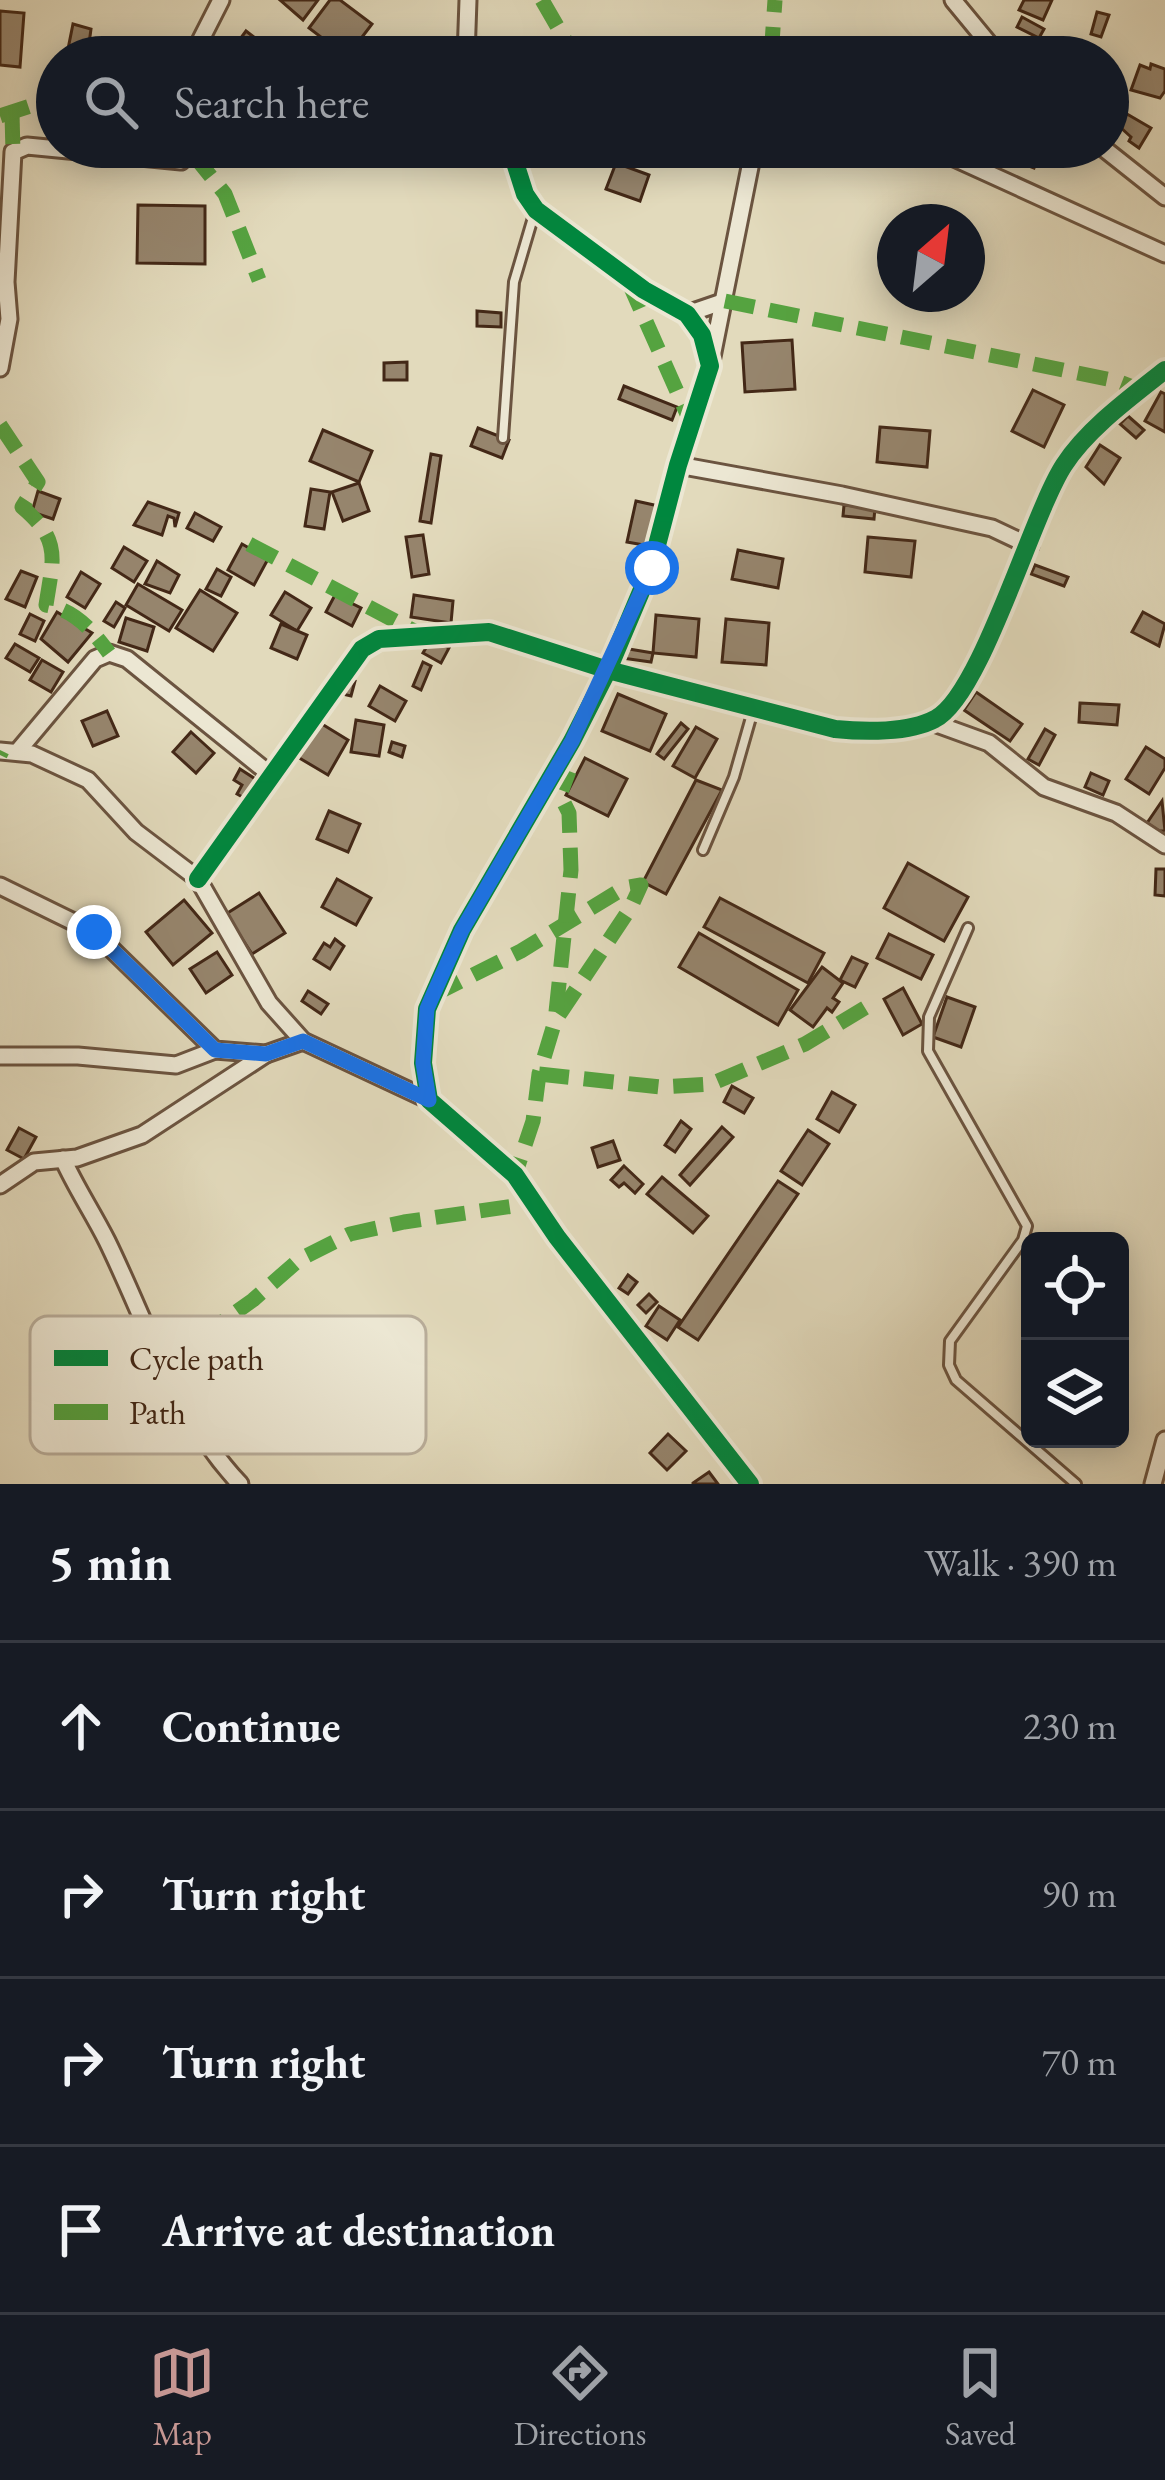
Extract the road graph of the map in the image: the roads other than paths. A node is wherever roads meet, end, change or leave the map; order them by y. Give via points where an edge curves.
1 (221, 0) edge
2 (468, 0) edge
3 (952, 0) edge
4 (203, 36) edge
5 (467, 36) edge
6 (982, 36) edge
7 (36, 147) edge
8 (517, 168) edge
9 (750, 168) edge
10 (976, 168) edge
11 (1128, 168) edge
12 (1165, 197) edge
13 (536, 210) junction
14 (1165, 254) edge
15 (725, 301) junction
16 (687, 314) junction
17 (710, 366) junction
18 (0, 368) edge
19 (1165, 370) edge
20 (503, 438) dead end
21 (678, 464) junction
22 (1030, 546) junction
23 (608, 670) junction
24 (754, 706) junction
25 (932, 722) junction
26 (9, 751) edge
27 (272, 776) junction
28 (1165, 844) edge
29 (703, 850) dead end
30 (198, 879) junction
31 (0, 886) edge
32 (968, 928) dead end
33 (303, 1041) junction
34 (215, 1050) junction
35 (266, 1054) junction
36 (0, 1056) edge
37 (429, 1100) junction
38 (63, 1159) junction
39 (0, 1185) edge
40 (142, 1316) edge
41 (1165, 1440) edge
42 (216, 1454) edge
43 (240, 1484) edge
44 (750, 1484) edge
45 (1076, 1484) edge
46 (1153, 1484) edge

1 - 4 street
2 - 5 street
3 - 6 street
7 - 18 street via 14,152
8 - 13 street
9 - 15 street
10 - 14 street
11 - 12 street
13 - 16 street
13 - 20 lane via 514,282
15 - 16 street
15 - 17 street
16 - 17 street via 703,334
17 - 21 street
19 - 22 street via 1070,455
21 - 22 street via 992,528
21 - 23 street via 652,568
22 - 25 street via 956,700
23 - 24 street
23 - 27 street via 489,632 379,639 362,649
23 - 37 street via 462,930 427,1009
24 - 25 street via 861,732
24 - 29 lane
25 - 28 street via 989,743 1044,787 1116,813
26 - 27 street via 109,652
26 - 30 street via 88,780 136,832
27 - 30 street
30 - 33 street via 268,1003
31 - 34 street via 94,932
32 - 45 lane via 929,1016 928,1051 1028,1226 950,1341 949,1365 956,1380
33 - 35 street
33 - 37 street
34 - 35 street
34 - 36 street via 176,1065
35 - 38 street via 142,1135
37 - 44 street via 515,1175
38 - 39 street via 34,1162
38 - 40 street
41 - 46 street
42 - 43 street

